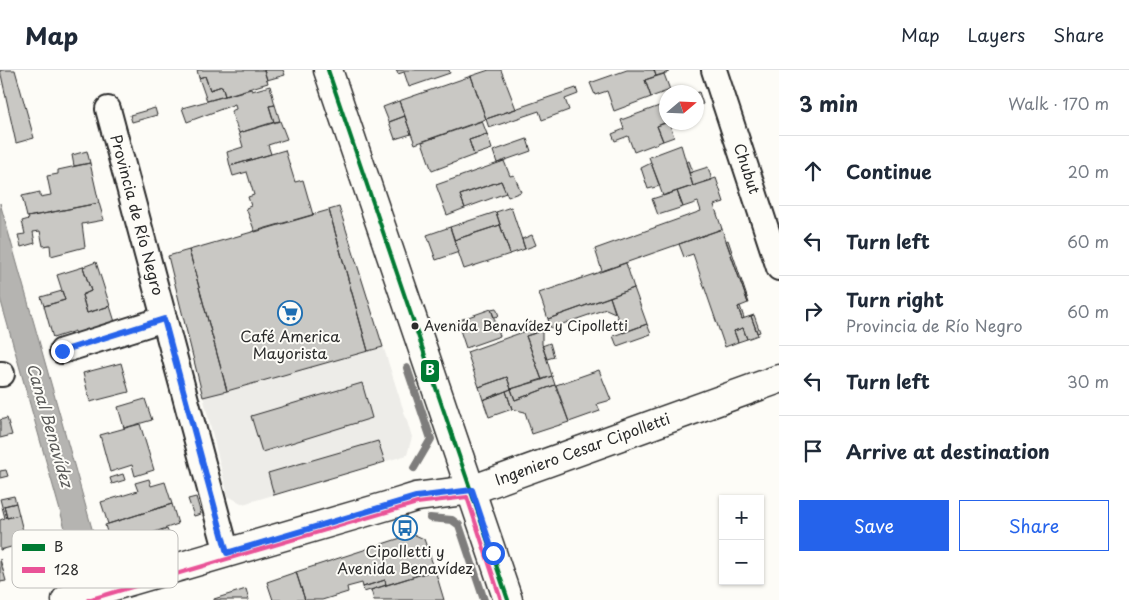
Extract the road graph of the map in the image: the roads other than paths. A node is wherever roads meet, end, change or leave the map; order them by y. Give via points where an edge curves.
1 (328, 70) edge
2 (714, 70) edge
3 (108, 110) dead end
4 (779, 268) edge
5 (164, 319) junction
6 (62, 351) dead end
7 (779, 379) edge
8 (472, 490) junction
9 (227, 553) junction
10 (178, 567) edge
11 (107, 588) edge
12 (87, 594) edge
13 (508, 600) edge

1 - 8 main road
2 - 4 street, Chubut
3 - 5 street, Provincia de Río Negro
5 - 6 street
5 - 9 street, Provincia de Río Negro
7 - 8 main road, Ingeniero Cesar Cipolletti
8 - 9 main road, Ingeniero Cesar Cipolletti via 416,497
8 - 13 main road
9 - 10 main road, Ingeniero Cesar Cipolletti
11 - 12 main road, Ingeniero Cesar Cipolletti

